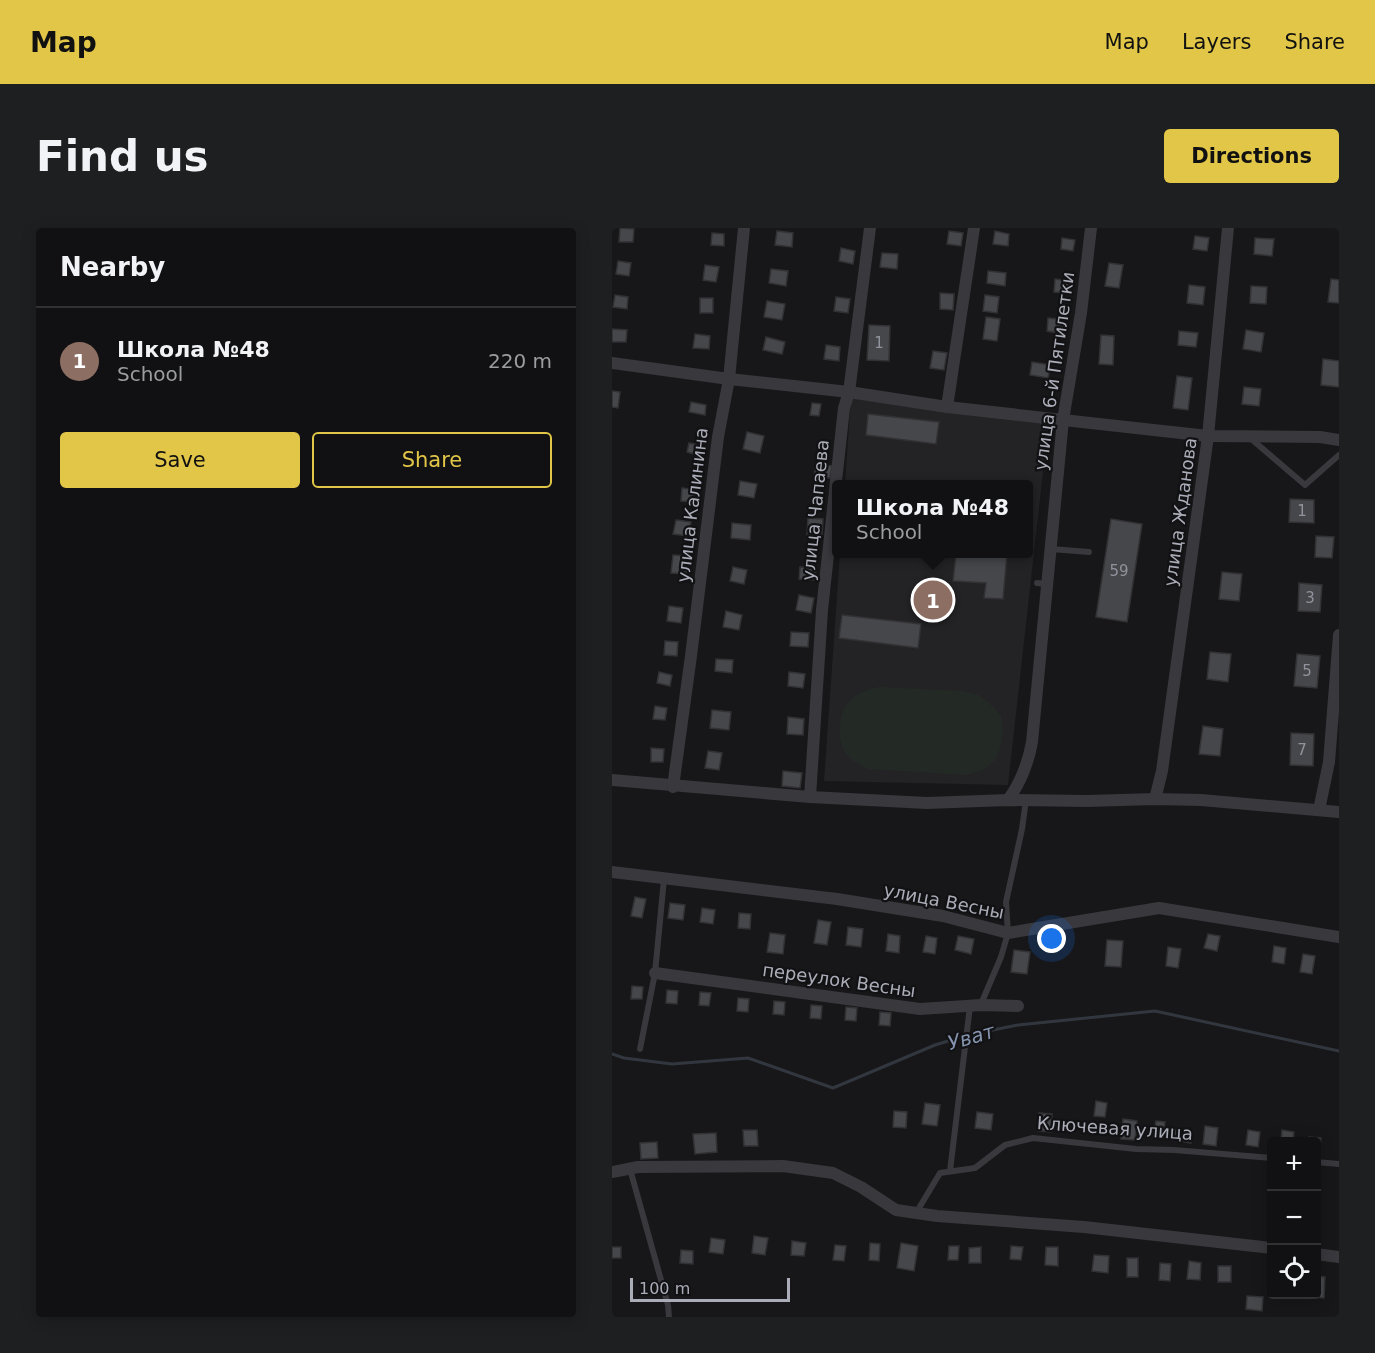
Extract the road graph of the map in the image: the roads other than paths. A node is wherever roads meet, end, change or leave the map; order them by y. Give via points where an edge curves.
1 (744, 228) edge
2 (870, 228) edge
3 (974, 228) edge
4 (1091, 228) edge
5 (1228, 228) edge
6 (612, 363) edge
7 (729, 380) junction
8 (849, 392) junction
9 (947, 407) junction
10 (1063, 420) junction
11 (1209, 436) junction
12 (1248, 436) junction
13 (1339, 440) edge
14 (1339, 455) edge
15 (836, 480) edge
16 (832, 518) edge
17 (1050, 549) junction
18 (1089, 552) dead end
19 (1339, 635) edge
20 (612, 780) edge
21 (673, 787) junction
22 (810, 797) junction
23 (1155, 799) junction
24 (1008, 800) junction
25 (1026, 800) junction
26 (1319, 810) junction
27 (1339, 812) edge
28 (612, 872) edge
29 (664, 879) junction
30 (1008, 933) junction
31 (1339, 937) edge
32 (655, 973) junction
33 (976, 1005) junction
34 (1018, 1006) dead end
35 (640, 1049) dead end
36 (1267, 1158) edge
37 (1321, 1162) edge
38 (1339, 1164) edge
39 (630, 1168) junction
40 (612, 1172) edge
41 (950, 1172) junction
42 (916, 1213) junction
43 (1267, 1247) edge
44 (1321, 1255) edge
45 (1339, 1257) edge
46 (669, 1317) edge

1 - 7 street, улица Калинина
2 - 8 street, улица Чапаева
3 - 9 street
4 - 10 street, улица 6-й Пятилетки
5 - 11 street, улица Жданова
6 - 7 street
7 - 8 street
7 - 21 street, улица Калинина via 718,437
8 - 9 street
8 - 15 street, улица Чапаева
9 - 10 street
10 - 11 street
10 - 17 street, улица 6-й Пятилетки
11 - 12 street
11 - 23 street, улица Жданова
12 - 13 street
12 - 14 lane via 1305,485
16 - 22 street, улица Чапаева
17 - 18 lane
17 - 24 street, улица 6-й Пятилетки via 1042,583 1029,760
19 - 26 street via 1329,762
20 - 21 street
21 - 22 street
22 - 24 street via 927,803
23 - 25 street
23 - 26 street
24 - 25 street
25 - 30 lane via 1006,902
26 - 27 street
28 - 29 street, улица Весны
29 - 30 street, улица Весны via 837,899 944,916
29 - 32 lane
30 - 31 street, улица Весны via 1159,908
30 - 33 lane via 1001,957
32 - 33 street, переулок Весны via 920,1009
32 - 35 lane
33 - 34 street, переулок Весны
33 - 41 lane
36 - 41 lane, Ключевая улица via 1033,1138 1005,1145 975,1168
37 - 38 lane
39 - 40 street
39 - 42 street via 783,1166 833,1173 896,1210
39 - 46 lane
41 - 42 lane, Ключевая улица via 940,1173
42 - 43 street
44 - 45 street

